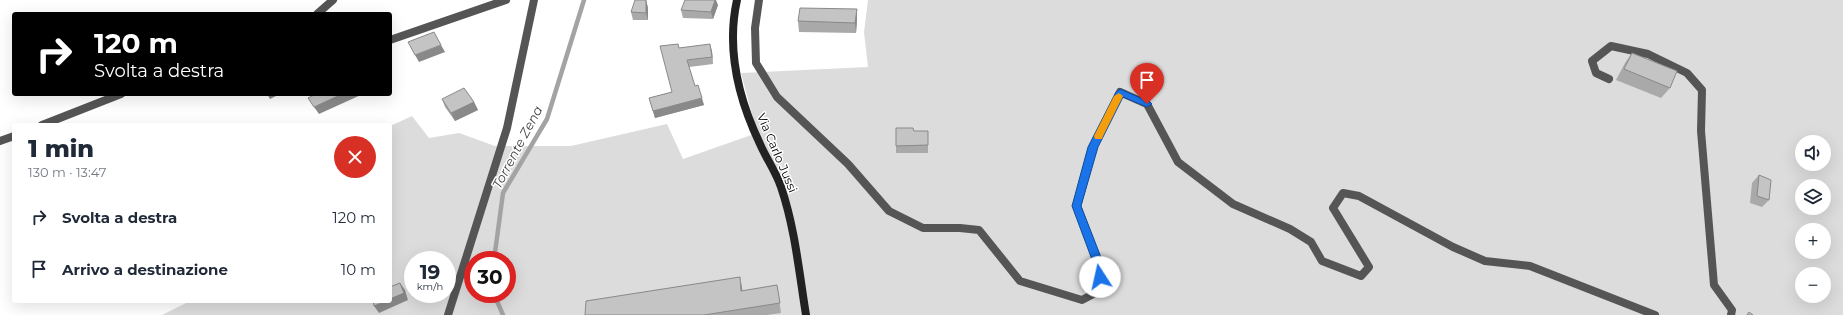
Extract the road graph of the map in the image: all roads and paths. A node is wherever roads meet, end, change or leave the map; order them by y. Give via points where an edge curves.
1 (333, 0) edge
2 (506, 0) edge
3 (534, 0) edge
4 (737, 0) edge
5 (758, 0) edge
6 (319, 12) edge
7 (392, 39) edge
8 (1608, 79) dead end
9 (116, 96) edge
10 (47, 123) edge
11 (12, 137) edge
12 (0, 141) edge
13 (448, 315) edge
14 (806, 315) edge
15 (1655, 315) edge
16 (1731, 315) edge

1 - 6 street
2 - 7 street
3 - 13 street via 507,128
4 - 14 street, Via Carlo Jussi via 732,48 741,93 757,139 780,186 793,231
5 - 15 street via 760,2 755,28 756,63 777,97 848,164 889,211 923,228 979,230 1020,281 1082,300 1101,290 1099,265 1077,206 1093,147 1120,92 1147,104 1178,162 1233,204 1290,229 1311,242 1322,261 1361,276 1369,267 1333,208 1343,193 1359,196 1453,247 1485,261 1530,266
8 - 16 street via 1596,73 1592,61 1611,46 1648,54 1687,73 1702,90 1701,130 1714,285 1732,310
9 - 10 street
11 - 12 street

